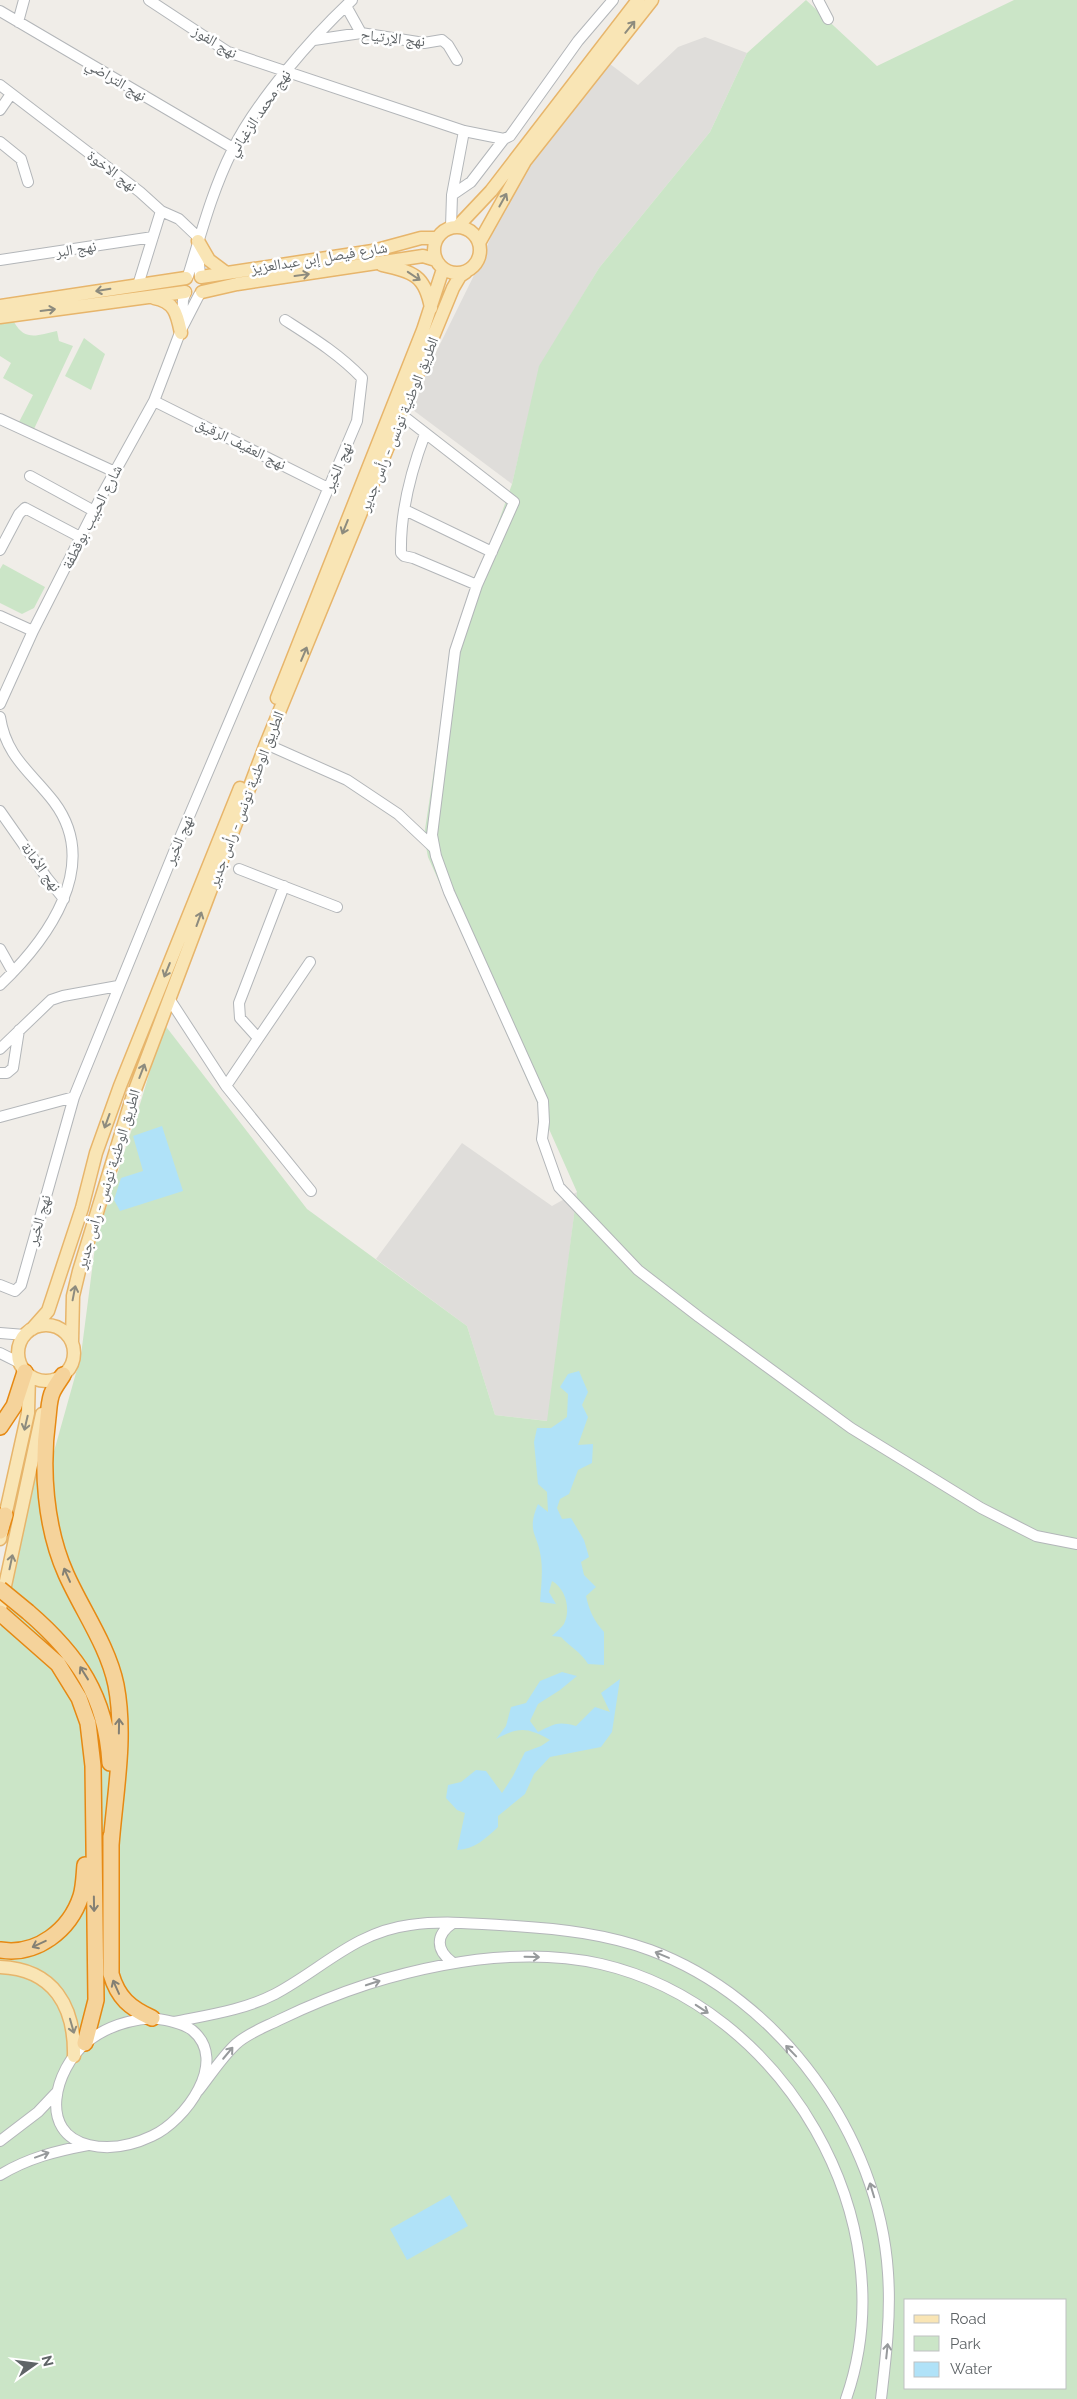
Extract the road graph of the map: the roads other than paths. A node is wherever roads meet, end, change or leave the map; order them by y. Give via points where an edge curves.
1 (24, 0) edge
2 (150, 0) edge
3 (613, 0) edge
4 (638, 0) edge
5 (652, 0) edge
6 (818, 0) edge
7 (349, 3) edge
8 (0, 11) edge
9 (828, 19) dead end
10 (18, 22) junction
11 (361, 33) junction
12 (314, 40) junction
13 (458, 60) dead end
14 (285, 73) junction
15 (0, 85) edge
16 (11, 94) junction
17 (0, 110) edge
18 (464, 131) junction
19 (504, 139) junction
20 (0, 142) edge
21 (233, 148) junction
22 (28, 182) dead end
23 (452, 195) junction
24 (161, 211) junction
25 (454, 227) junction
26 (153, 237) junction
27 (437, 238) junction
28 (198, 241) junction
29 (479, 243) junction
30 (0, 260) edge
31 (377, 264) junction
32 (440, 265) junction
33 (225, 272) junction
34 (466, 272) junction
35 (194, 277) junction
36 (138, 285) junction
37 (186, 292) junction
38 (201, 294) junction
39 (152, 297) junction
40 (0, 306) edge
41 (431, 308) junction
42 (0, 317) edge
43 (285, 320) dead end
44 (181, 331) junction
45 (154, 401) junction
46 (402, 415) junction
47 (0, 419) edge
48 (425, 434) junction
49 (115, 472) junction
50 (30, 476) dead end
51 (328, 488) junction
52 (405, 510) junction
53 (94, 511) junction
54 (82, 538) junction
55 (0, 550) edge
56 (492, 552) junction
57 (477, 585) junction
58 (0, 616) edge
59 (32, 631) junction
60 (0, 704) edge
61 (0, 717) edge
62 (266, 744) junction
63 (0, 811) edge
64 (433, 847) junction
65 (239, 869) dead end
66 (284, 886) junction
67 (64, 898) junction
68 (337, 907) dead end
69 (0, 949) edge
70 (310, 962) dead end
71 (13, 972) junction
72 (0, 984) edge
73 (118, 986) junction
74 (170, 1000) junction
75 (19, 1030) junction
76 (258, 1038) junction
77 (0, 1049) edge
78 (0, 1073) edge
79 (226, 1086) junction
80 (74, 1097) junction
81 (0, 1117) edge
82 (311, 1191) dead end
83 (0, 1284) edge
84 (28, 1332) junction
85 (0, 1333) edge
86 (72, 1342) junction
87 (0, 1354) edge
88 (25, 1370) junction
89 (59, 1377) junction
90 (0, 1427) edge
91 (5, 1514) junction
92 (0, 1531) edge
93 (0, 1539) edge
94 (1077, 1544) edge
95 (0, 1589) edge
96 (0, 1609) edge
97 (0, 1613) edge
98 (24, 1633) junction
99 (111, 1845) junction
100 (452, 1923) junction
101 (0, 1950) edge
102 (452, 1962) junction
103 (0, 1968) edge
104 (152, 2018) junction
105 (174, 2022) junction
106 (85, 2043) junction
107 (74, 2056) junction
108 (198, 2091) junction
109 (56, 2093) junction
110 (0, 2141) edge
111 (88, 2145) junction
112 (0, 2175) edge
113 (846, 2399) edge
114 (881, 2399) edge

1 - 10 street
2 - 14 street, نهج الفوز via 228,52
3 - 19 street via 578,41 510,136
4 - 25 main road via 491,191
29 -> 5 main road via 525,161
6 - 9 street
7 - 11 street
7 - 12 street, نهج محمد الزغباني
8 - 10 street, نهج التراضي
10 - 21 street, نهج التراضي
11 - 12 street, نهج الإرتياح
11 - 13 street, نهج الإرتياح via 424,43 442,40
12 - 14 street, نهج محمد الزغباني
14 - 18 street, نهج الفوز
14 - 21 street, نهج محمد الزغباني
15 - 16 street, نهج الاخوة
16 - 17 street
16 - 24 street, نهج الاخوة
18 - 19 street, نهج الفوز
18 - 23 street
19 - 23 street via 470,182
20 - 22 street via 21,159
21 - 28 street, نهج محمد الزغباني
23 - 25 street
24 - 26 street
24 - 28 street, نهج الاخوة via 179,219
25 - 27 main road
25 - 29 main road via 470,231
26 - 30 street, نهج البر
26 - 36 street
27 - 32 main road via 434,253
27 - 33 main road, شارع فيصل إبن عبدالعزيز via 421,238 373,252
28 - 33 main road via 208,260
28 - 35 street, نهج محمد الزغباني
29 - 34 main road via 477,263
31 - 32 main road, شارع فيصل إبن عبدالعزيز via 423,256
38 -> 31 main road, شارع فيصل إبن عبدالعزيز via 236,284
31 -> 41 main road via 416,276 425,284
32 - 34 main road via 458,274
32 - 41 main road, الطريق الوطنية تونس - رأس جدير
33 - 35 main road, شارع فيصل إبن عبدالعزيز
34 - 46 main road, الطريق الوطنية تونس - رأس جدير via 454,288
35 - 36 main road, شارع فيصل إبن عبدالعزيز
35 - 37 main road via 183,285
35 - 38 main road via 204,282
36 -> 40 main road, شارع فيصل إبن عبدالعزيز
37 - 38 main road via 191,296
37 - 39 main road
37 - 44 street
38 - 44 street, شارع الحبيب بوقطفة
42 -> 39 main road
39 - 44 main road via 167,301 174,308
41 -> 84 main road, الطريق الوطنية تونس - رأس جدير via 120,1086 48,1310
43 - 51 street, نهج الخير via 326,345 362,378 361,406 355,428
44 - 45 street, شارع الحبيب بوقطفة
45 - 49 street, شارع الحبيب بوقطفة
45 - 51 street, نهج العفيف الرقيق
46 - 48 street
62 -> 46 main road, الطريق الوطنية تونس - رأس جدير
47 - 49 street
48 - 52 street via 416,456
48 - 56 street via 514,502
49 - 53 street, شارع الحبيب بوقطفة
50 - 53 street
51 - 73 street, نهج الخير
52 - 56 street
52 - 57 street via 402,555
53 - 54 street, شارع الحبيب بوقطفة
54 - 55 street via 24,508
54 - 59 street, شارع الحبيب بوقطفة
56 - 57 street
57 - 64 street via 455,651 432,828
58 - 59 street
59 - 60 street, شارع الحبيب بوقطفة
61 - 67 street via 15,758 65,821 72,867
62 - 64 street via 347,780 398,814
74 -> 62 main road, الطريق الوطنية تونس - رأس جدير
63 - 67 street, نهج الأمانة
64 - 94 street via 449,892 543,1101 542,1139 559,1187 591,1223 638,1270 851,1428 981,1508 1036,1536
65 - 66 street
66 - 68 street
66 - 76 street via 239,1003 240,1018
67 - 71 street via 45,933
69 - 71 street
70 - 76 street
71 - 72 street
73 - 75 street via 55,998
73 - 80 street, نهج الخير
74 - 79 street
86 -> 74 main road, الطريق الوطنية تونس - رأس جدير via 73,1296 79,1271 133,1095
75 - 77 street
75 - 78 street via 13,1068 7,1073
76 - 79 street
79 - 82 street
80 - 81 street
80 - 83 street, نهج الخير via 21,1285 15,1291
84 - 85 street
84 - 86 main road via 52,1326 64,1331
84 - 88 main road via 19,1345
86 - 89 main road via 73,1360
87 - 88 street
88 - 89 main road via 41,1380
88 - 90 highway via 14,1406
88 -> 91 main road via 28,1413
96 -> 89 main road via 47,1392
99 -> 89 highway via 119,1744 115,1683 60,1557 48,1505 47,1426 52,1392
91 - 92 highway
91 - 93 main road
99 -> 95 highway, bridge via 110,1760 103,1713 91,1685 52,1633
97 - 98 highway
98 -> 101 highway via 64,1687 78,1715 85,1749 85,1862 81,1895 72,1915 58,1932 33,1948
98 -> 106 highway via 51,1656 70,1680 85,1711 91,1737 96,2000
104 -> 99 highway via 125,2002 111,1974
100 - 102 street via 439,1940 440,1950
100 - 105 street via 409,1925 377,1932 347,1946 275,1994 255,2003
114 -> 100 street via 888,2348 888,2270 873,2192 859,2152 838,2112 802,2062 762,2021 723,1988 652,1951 564,1929
108 -> 102 street via 237,2043 265,2026 337,1994
102 -> 113 street via 508,1957 563,1958 630,1973 702,2008 741,2038 781,2078 809,2118 832,2161 855,2234 862,2306 858,2353
103 -> 107 main road via 28,1972 56,1992 63,2001 75,2034
104 - 105 street
104 - 106 street via 128,2020
105 - 108 street via 192,2030 202,2042 207,2058 206,2073
106 - 107 street
107 - 109 street
108 - 111 street via 182,2114 152,2136 125,2146 102,2148
109 - 110 street via 38,2112
109 - 111 street via 56,2112 64,2132
112 -> 111 street via 20,2163 50,2152

